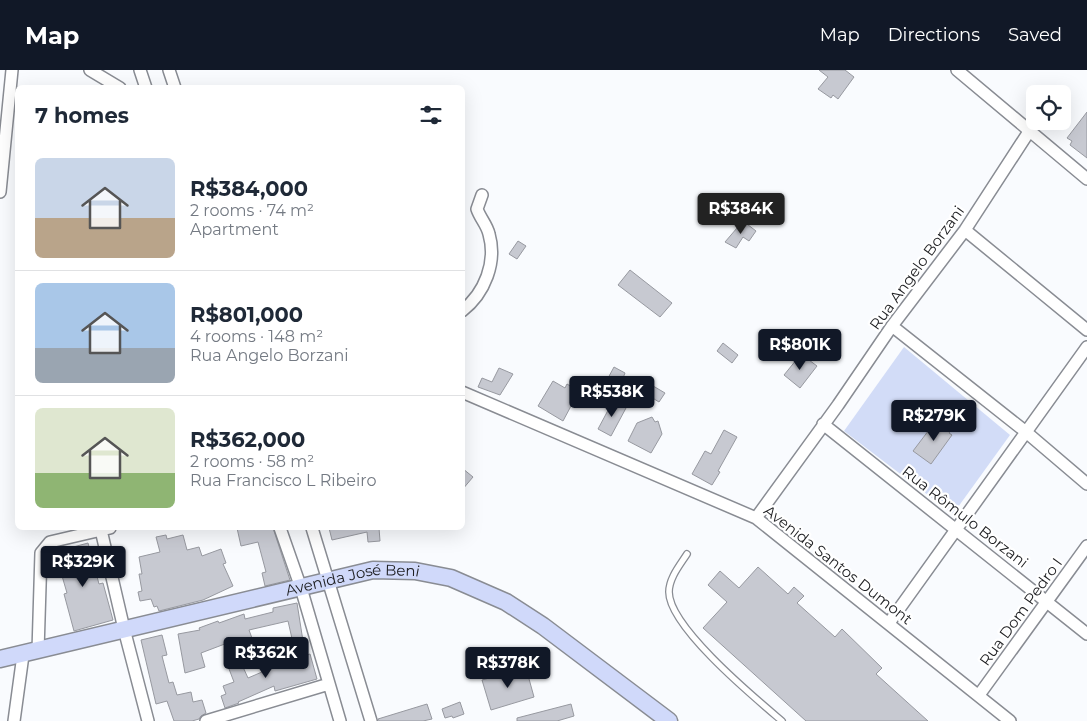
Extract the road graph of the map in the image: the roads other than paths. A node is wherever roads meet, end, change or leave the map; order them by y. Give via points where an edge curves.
1 (12, 70) edge
2 (90, 70) edge
3 (140, 70) edge
4 (169, 70) edge
5 (957, 70) edge
6 (115, 85) edge
7 (145, 85) edge
8 (173, 85) edge
9 (1026, 127) edge
10 (1030, 130) joint
11 (1087, 179) edge
12 (0, 192) edge
13 (482, 195) dead end
14 (965, 230) junction
15 (465, 308) edge
16 (892, 326) junction
17 (1087, 330) edge
18 (1087, 347) edge
19 (465, 393) edge
20 (823, 424) junction
21 (1026, 432) junction
22 (1087, 484) edge
23 (756, 518) junction
24 (101, 530) edge
25 (105, 530) edge
26 (281, 530) edge
27 (313, 530) edge
28 (956, 530) junction
29 (1087, 546) edge
30 (687, 554) dead end
31 (328, 581) junction
32 (301, 588) junction
33 (1047, 601) junction
34 (889, 623) junction
35 (124, 629) junction
36 (1087, 634) edge
37 (30, 653) junction
38 (0, 659) edge
39 (329, 684) junction
40 (978, 696) junction
41 (14, 721) edge
42 (148, 721) edge
43 (206, 721) edge
44 (340, 721) edge
45 (371, 721) edge
46 (670, 721) edge
47 (782, 721) edge
48 (1010, 721) edge

1 - 12 street
2 - 6 street
3 - 7 street
4 - 8 street
5 - 9 street
10 - 11 street
10 - 14 street, Rua Angelo Borzani
13 - 15 street via 477,209 490,236 489,270 484,287
14 - 16 street, Rua Angelo Borzani
14 - 17 street
16 - 20 street, Rua Angelo Borzani
16 - 21 street
18 - 21 street
19 - 23 street, Avenida Santos Dumont
20 - 23 street, Rua Angelo Borzani
20 - 28 street, Rua Rômulo Borzani
21 - 22 street
21 - 28 street
23 - 34 street, Avenida Santos Dumont
24 - 37 street via 50,542 42,553
25 - 35 street
26 - 32 street
27 - 31 street
28 - 33 street, Rua Rômulo Borzani
28 - 34 street
29 - 33 street, Rua Dom Pedro I
30 - 47 lane via 671,580 672,606 730,676
31 - 32 main road, Avenida José Beni
31 - 45 street
31 - 46 main road, Avenida José Beni via 373,570 416,571 451,578 506,602 543,626
32 - 35 main road, Avenida José Beni
32 - 39 street
33 - 36 street, Rua Rômulo Borzani
33 - 40 street, Rua Dom Pedro I
34 - 40 street, Avenida Santos Dumont
35 - 37 main road, Avenida José Beni
35 - 42 street
37 - 38 main road, Avenida José Beni
37 - 41 street
39 - 43 street
39 - 44 street
40 - 48 street, Avenida Santos Dumont

